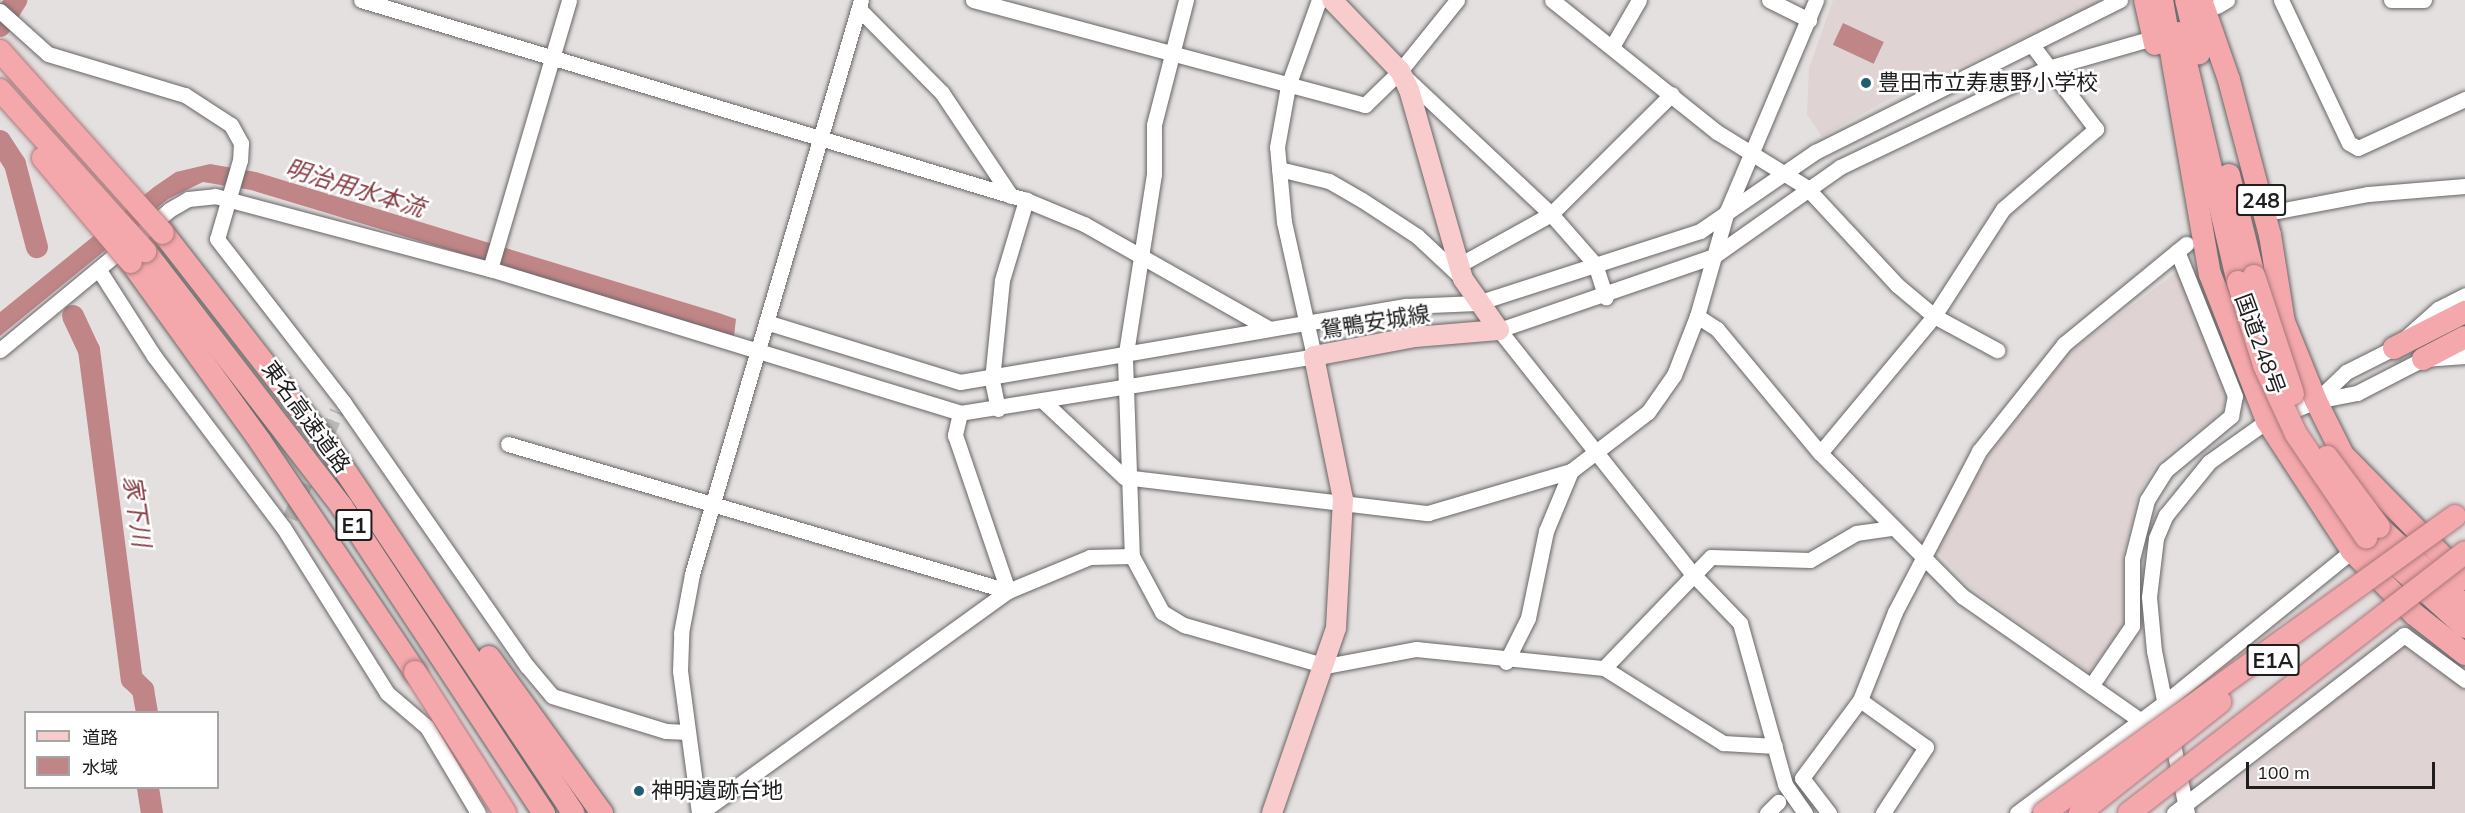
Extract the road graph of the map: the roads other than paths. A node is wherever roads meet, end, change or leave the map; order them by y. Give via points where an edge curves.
1 (361, 0) edge
2 (569, 0) edge
3 (973, 0) edge
4 (1186, 0) edge
5 (1318, 0) edge
6 (1332, 0) edge
7 (1457, 0) edge
8 (1553, 0) edge
9 (1639, 0) edge
10 (1769, 0) edge
11 (1816, 0) edge
12 (2120, 0) edge
13 (2281, 0) edge
14 (2391, 0) edge
15 (2424, 0) edge
16 (2215, 2) edge
17 (860, 4) edge
18 (2164, 9) edge
19 (0, 11) edge
20 (1809, 20) junction
21 (1613, 45) junction
22 (2032, 45) junction
23 (0, 51) edge
24 (1174, 53) junction
25 (553, 57) junction
26 (2048, 68) junction
27 (1400, 71) junction
28 (1288, 86) junction
29 (0, 90) edge
30 (1672, 94) junction
31 (2465, 99) edge
32 (0, 107) edge
33 (821, 138) junction
34 (1753, 155) junction
35 (1279, 170) junction
36 (1786, 173) junction
37 (2465, 186) edge
38 (1806, 187) junction
39 (229, 194) junction
40 (1018, 198) junction
41 (1727, 211) junction
42 (2278, 211) dead end
43 (1551, 214) junction
44 (1716, 251) junction
45 (138, 256) junction
46 (1142, 257) junction
47 (1595, 264) junction
48 (490, 268) junction
49 (99, 270) junction
50 (1461, 272) junction
51 (2465, 295) edge
52 (1606, 297) junction
53 (1478, 305) junction
54 (2465, 312) edge
55 (1697, 316) junction
56 (1934, 316) junction
57 (766, 325) junction
58 (1306, 325) junction
59 (1497, 327) junction
60 (1268, 328) junction
61 (2465, 337) edge
62 (2394, 348) junction
63 (0, 350) edge
64 (1997, 350) dead end
65 (757, 351) junction
66 (1313, 353) junction
67 (2465, 356) edge
68 (1126, 357) junction
69 (2423, 359) junction
70 (274, 372) junction
71 (992, 380) junction
72 (1125, 383) junction
73 (2316, 400) junction
74 (1043, 401) junction
75 (998, 409) junction
76 (960, 413) junction
77 (2267, 422) junction
78 (508, 444) dead end
79 (1820, 453) junction
80 (1596, 454) junction
81 (1571, 471) junction
82 (1130, 477) junction
83 (1343, 499) junction
84 (711, 506) junction
85 (2460, 512) edge
86 (1891, 528) junction
87 (2366, 538) junction
88 (2465, 552) edge
89 (1131, 556) junction
90 (1922, 558) junction
91 (1691, 572) junction
92 (2465, 579) edge
93 (1008, 591) junction
94 (2465, 606) edge
95 (2465, 627) edge
96 (2465, 654) edge
97 (1506, 662) junction
98 (527, 666) junction
99 (1326, 666) junction
100 (1604, 668) junction
101 (511, 678) dead end
102 (2465, 680) edge
103 (2091, 686) junction
104 (1860, 700) junction
105 (2164, 704) junction
106 (2141, 721) junction
107 (687, 732) junction
108 (1774, 746) junction
109 (2202, 757) junction
110 (1778, 801) dead end
111 (2182, 810) edge
112 (504, 812) edge
113 (478, 813) edge
114 (544, 813) edge
115 (573, 813) edge
116 (602, 813) edge
117 (699, 813) edge
118 (1272, 813) edge
119 (1767, 813) edge
120 (1805, 813) edge
121 (1829, 813) edge
122 (1883, 813) edge
123 (2017, 813) edge
124 (2044, 813) edge
125 (2080, 813) edge
126 (2129, 813) edge
127 (2141, 813) edge

1 - 25 street
2 - 25 street
3 - 24 street
4 - 24 street
5 - 28 street
6 - 27 main road
7 - 27 street
8 - 21 street
9 - 21 street
10 - 20 street
11 - 20 street
12 - 22 street
13 - 31 street via 2349,143 2358,148
14 - 15 street via 2415,4
16 - 73 highway, 248 via 2229,80 2270,235 2284,322
17 - 33 street
17 - 40 street via 942,93
18 - 26 street
18 - 77 highway, 248 via 2177,146 2187,166 2210,274
18 - 87 highway, 国道248号 / 248, bridge via 2246,279 2264,365 2296,434
19 - 39 street via 48,54 185,95 216,112 241,143
20 - 34 street
21 - 30 street
22 - 26 street
22 - 36 street via 1862,127
23 - 70 highway, 東名高速道路 / E1, bridge via 163,233
24 - 28 street
24 - 46 street via 1154,125
25 - 33 street
25 - 48 street
26 - 38 street
26 - 56 street via 2096,129 2003,209
27 - 28 street via 1365,105
27 - 43 street
27 - 50 main road
28 - 35 street
29 - 45 highway, 東名高速道路 / E1, bridge
30 - 34 street
30 - 43 street
32 - 45 highway, bridge
33 - 40 street
33 - 57 street
34 - 36 street
34 - 41 street
35 - 50 street via 1329,181 1417,236
35 - 58 street
36 - 38 street
36 - 41 street
37 - 42 street via 2368,194
38 - 44 street
38 - 56 street via 1897,285
39 - 48 street
39 - 49 street via 188,199
39 - 98 street via 217,239
40 - 46 street
40 - 71 street via 1002,280
41 - 44 street
41 - 47 street via 1700,231
43 - 47 street
43 - 50 street
44 - 52 street
44 - 55 street
45 - 112 highway, bridge
45 - 114 highway, 東名高速道路 / E1 via 342,507
46 - 60 street
46 - 68 street
47 - 52 street
47 - 53 street
48 - 65 street
49 - 63 street
49 - 113 street via 154,356 286,523 387,693 430,726
50 - 53 main road
51 - 62 street via 2438,309
52 - 59 street
53 - 58 street via 1406,306
53 - 59 main road
54 - 62 highway
55 - 79 street via 1724,337
55 - 80 street via 1674,375 1648,412
56 - 64 street
56 - 79 street
57 - 65 street
57 - 71 street via 960,382
58 - 60 street
58 - 66 street
59 - 66 main road, 鴛鴨安城線
59 - 80 street
60 - 68 street
61 - 69 highway
62 - 73 street via 2346,372
65 - 76 street
65 - 84 street
66 - 72 street
66 - 83 main road, 鴛鴨安城線
67 - 69 street
68 - 71 street
68 - 72 street
69 - 73 street via 2357,393
70 - 115 highway, 東名高速道路 / E1 via 441,609
70 - 116 highway via 332,437
71 - 75 street
72 - 74 street
72 - 82 street
73 - 77 street
73 - 92 highway, 248 via 2343,454
74 - 75 street
74 - 82 street
75 - 76 street
76 - 93 street via 955,435
77 - 87 highway, 248
77 - 105 street via 2182,489 2156,538 2149,597
78 - 84 street
79 - 86 street
80 - 81 street
80 - 91 street
81 - 83 street via 1447,511
81 - 97 street via 1544,540 1528,618
82 - 83 street
82 - 89 street
83 - 99 main road, 鴛鴨安城線 via 1336,628
84 - 93 street
84 - 107 street via 681,633
85 - 124 highway, bridge
85 - 125 highway, E1A, bridge
86 - 90 street
86 - 91 street via 1856,533 1810,560 1711,557
87 - 94 highway, 国道248号 / 248
87 - 95 highway, 国道248号 / 248
87 - 96 highway, 248 via 2414,614
87 - 105 street
88 - 109 highway, E1A, bridge
89 - 93 street via 1090,557
89 - 99 street via 1171,621
90 - 103 street via 1962,596
90 - 103 street via 1979,452 2064,344 2182,247 2235,396 2231,416 2166,470 2147,500 2132,559 2132,626
90 - 104 street
91 - 100 street
91 - 108 street via 1740,623
93 - 117 street
97 - 99 street via 1416,649
97 - 100 street
98 - 101 street
98 - 107 street via 552,696 666,731
99 - 118 main road, 鴛鴨安城線
100 - 108 street via 1723,744
102 - 111 street via 2404,634
103 - 106 street
104 - 121 street via 1802,778
104 - 122 street via 1926,747
105 - 106 street
105 - 111 street
106 - 123 street
107 - 117 street
108 - 120 street via 1785,784
109 - 126 highway, E1A, bridge
109 - 127 highway, bridge
110 - 119 street

